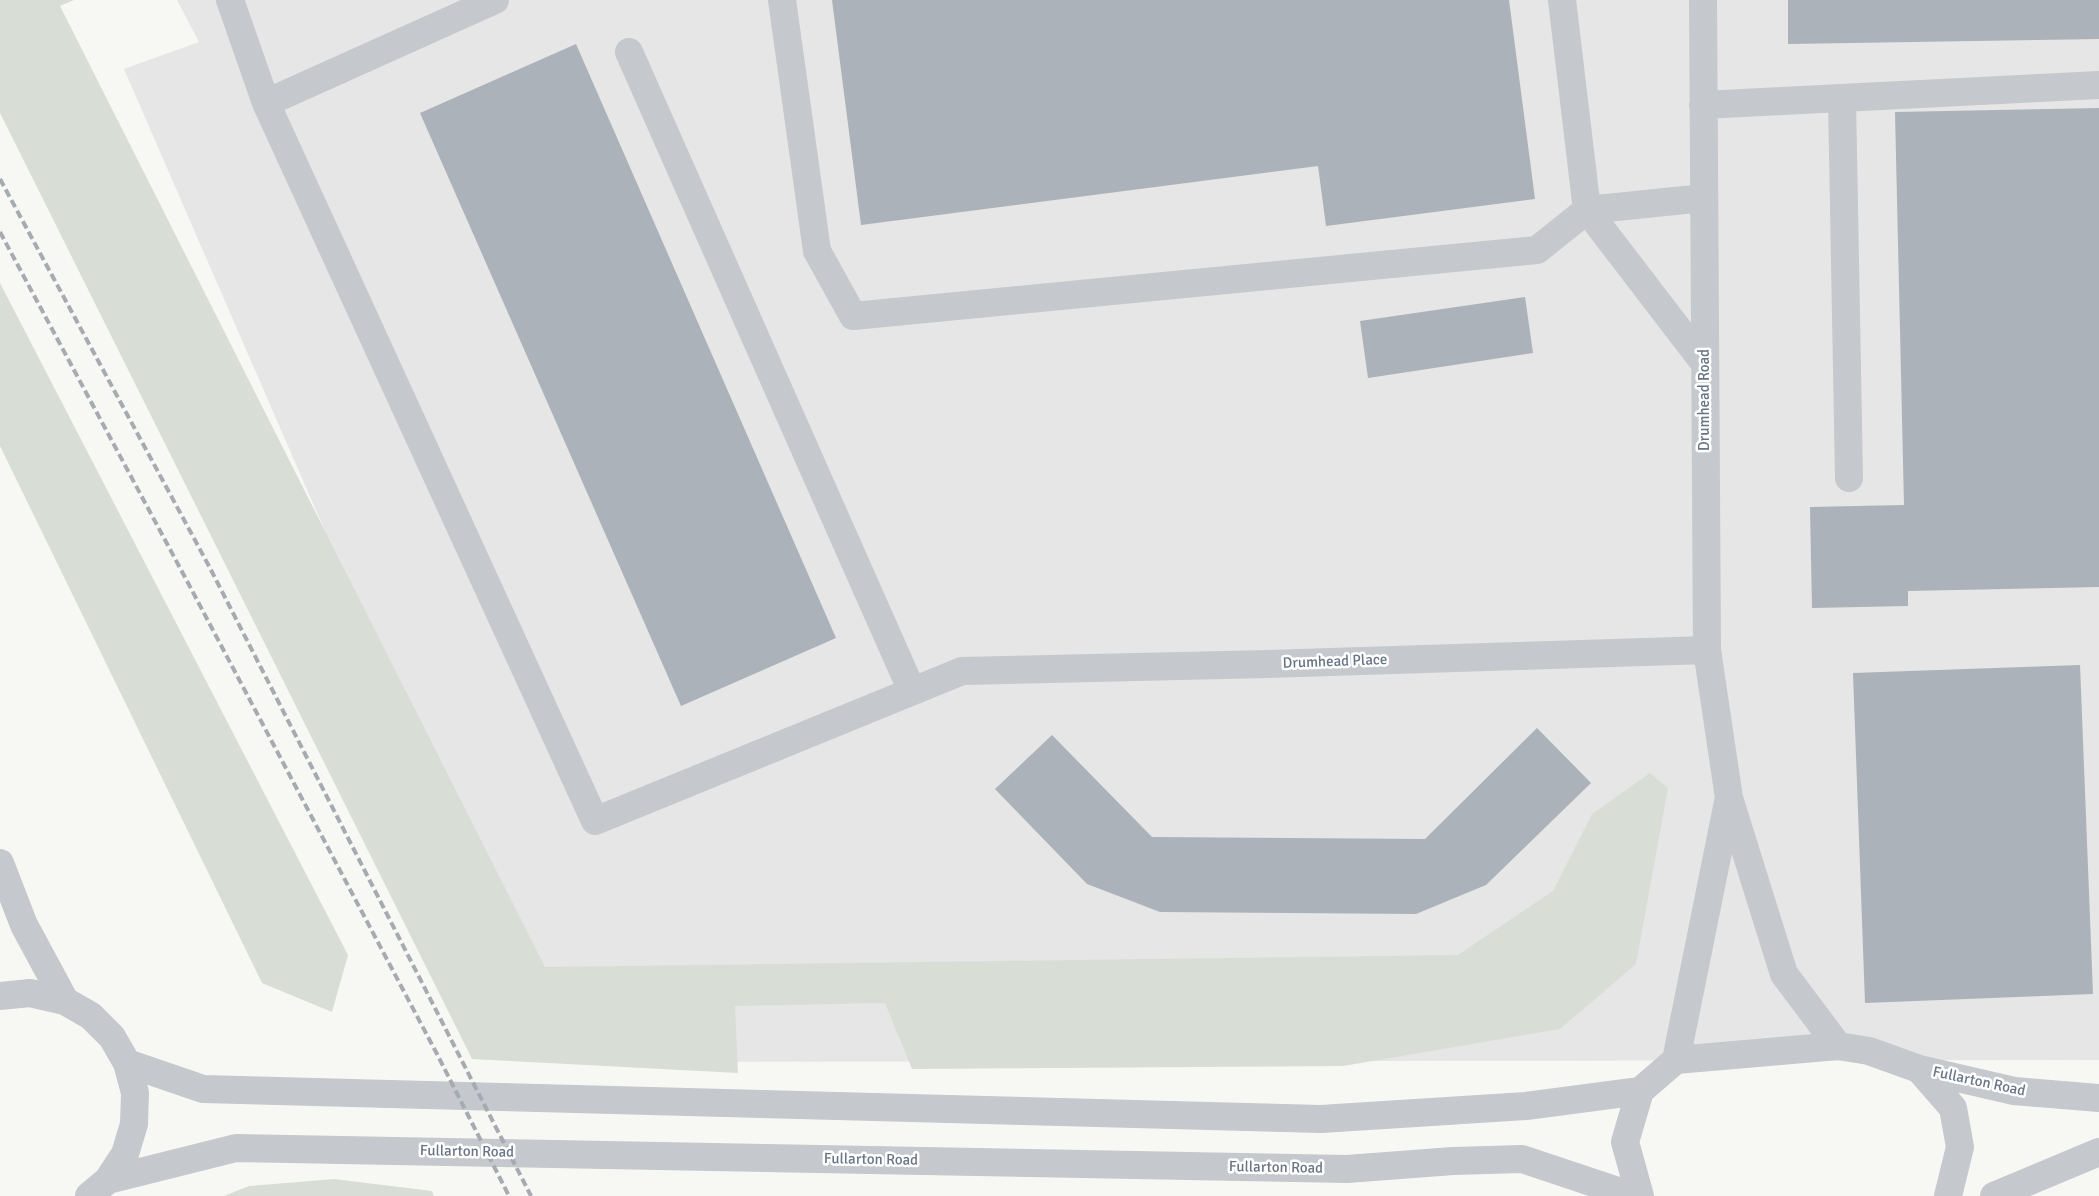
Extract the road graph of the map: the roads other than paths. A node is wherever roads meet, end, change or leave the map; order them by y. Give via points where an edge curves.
1 (230, 0) edge
2 (495, 0) edge
3 (782, 0) edge
4 (1562, 0) edge
5 (1703, 0) edge
6 (629, 52) dead end
7 (2099, 85) edge
8 (1842, 98) junction
9 (266, 103) junction
10 (1703, 105) junction
11 (1704, 198) junction
12 (1586, 210) junction
13 (1705, 364) junction
14 (1849, 478) dead end
15 (1707, 650) junction
16 (912, 691) junction
17 (1729, 798) junction
18 (0, 863) edge
19 (0, 996) edge
20 (65, 1001) junction
21 (1838, 1046) junction
22 (1676, 1060) junction
23 (127, 1064) junction
24 (1919, 1069) junction
25 (1640, 1091) junction
26 (2099, 1098) edge
27 (2099, 1152) edge
28 (98, 1188) edge
29 (1633, 1196) edge
30 (1640, 1196) edge
31 (1948, 1196) edge
32 (1994, 1196) edge

1 - 9 street
2 - 9 street
3 - 12 street via 817,251 853,316 1537,250
4 - 12 street
5 - 10 street, Drumhead Road
6 - 16 street
7 - 8 street
8 - 10 street
8 - 14 street
9 - 16 street via 595,821
10 - 11 street, Drumhead Road
11 - 12 street
11 - 13 street, Drumhead Road
12 - 13 street
13 - 15 street, Drumhead Road
15 - 16 street, Drumhead Place via 962,671
15 - 17 street, Drumhead Road
17 - 21 street via 1784,974
17 - 22 street
18 - 20 street via 24,925
19 - 20 street via 30,993
20 - 23 street via 91,1016 112,1037
21 - 22 street, Fullarton Road
21 - 24 street, Fullarton Road via 1869,1050
22 - 25 street
23 - 25 street via 203,1089 1322,1119 1526,1106
23 - 28 street via 135,1094 134,1124 125,1154
24 - 26 street, Fullarton Road via 2014,1092
24 - 31 street via 1953,1108 1960,1147
25 - 30 street via 1625,1142
27 - 32 street
28 - 29 street, Fullarton Road via 236,1148 1347,1169 1522,1159

